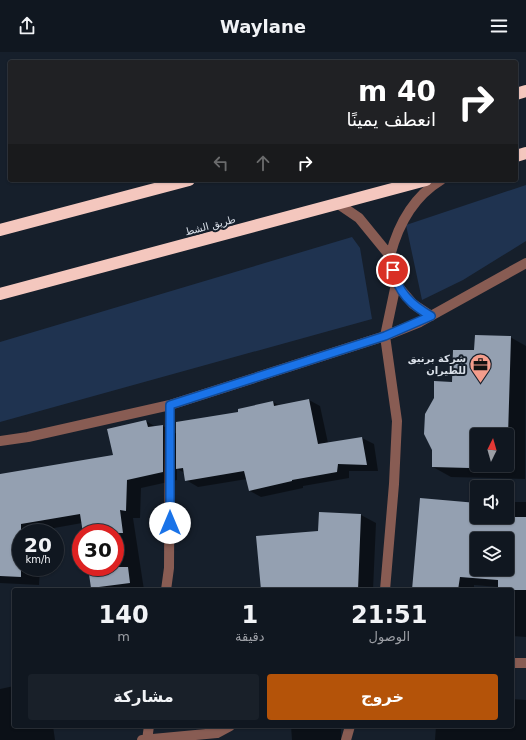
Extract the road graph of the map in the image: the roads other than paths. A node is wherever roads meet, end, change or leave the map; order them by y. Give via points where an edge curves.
1 (181, 182) edge
2 (418, 182) edge
3 (439, 182) edge
4 (337, 203) junction
5 (0, 230) edge
6 (390, 256) junction
7 (526, 263) edge
8 (396, 284) junction
9 (0, 294) edge
10 (431, 316) junction
11 (385, 336) junction
12 (170, 405) junction
13 (0, 441) edge
14 (166, 588) edge
15 (385, 588) edge
16 (514, 663) edge
17 (526, 664) edge
18 (149, 728) edge
19 (226, 728) edge
20 (349, 728) edge
21 (142, 740) edge
22 (147, 740) edge
23 (346, 740) edge

1 - 5 highway
2 - 4 highway, طريق الشط
3 - 6 street via 418,199 405,216
4 - 6 street via 360,218
4 - 9 highway, طريق الشط
6 - 8 street
7 - 10 street
8 - 10 street via 413,304
8 - 11 street
10 - 11 street
11 - 12 street
11 - 15 street via 397,421
12 - 13 street
12 - 14 street via 169,568
16 - 17 street
18 - 22 street
19 - 22 street via 217,733
20 - 23 street
21 - 22 street

